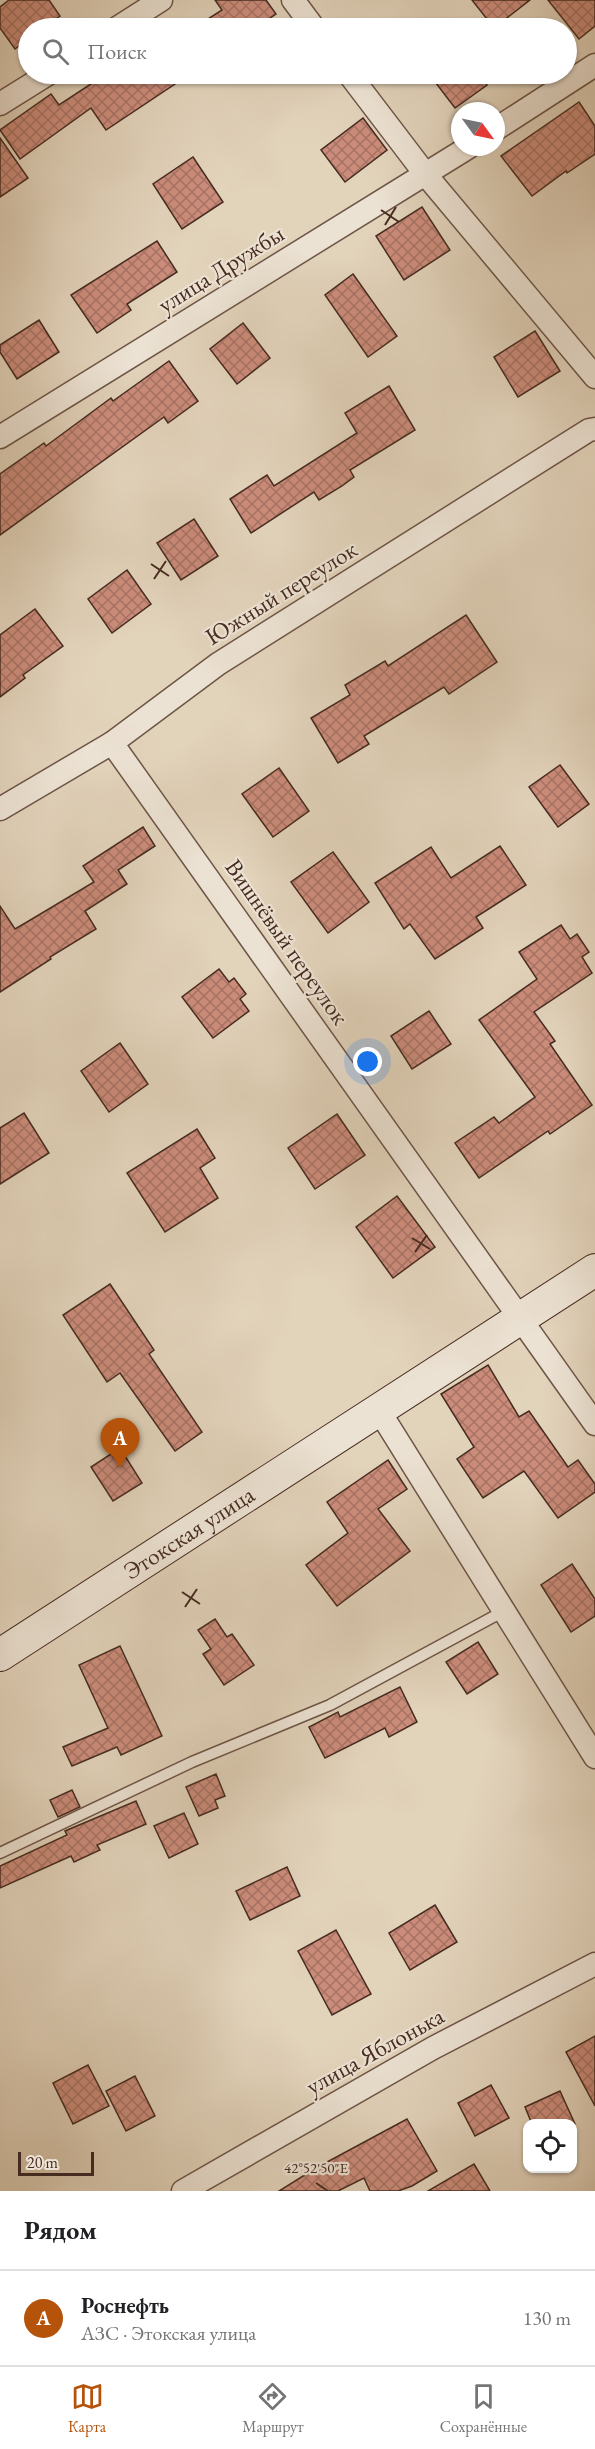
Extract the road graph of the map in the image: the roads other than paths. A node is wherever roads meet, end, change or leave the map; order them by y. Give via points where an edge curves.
1 (161, 0) edge
2 (293, 0) edge
3 (133, 18) edge
4 (306, 18) edge
5 (595, 65) edge
6 (577, 77) edge
7 (32, 84) edge
8 (357, 84) edge
9 (566, 84) edge
10 (0, 104) edge
11 (505, 123) edge
12 (455, 156) edge
13 (426, 175) junction
14 (595, 377) edge
15 (595, 429) edge
16 (0, 437) edge
17 (112, 743) junction
18 (0, 809) edge
19 (595, 1270) edge
20 (521, 1318) junction
21 (378, 1409) junction
22 (595, 1424) edge
23 (504, 1611) junction
24 (0, 1655) edge
25 (595, 1757) edge
26 (0, 1853) edge
27 (595, 1964) edge
28 (183, 2191) edge

1 - 3 street
2 - 4 street
5 - 6 street
7 - 10 street
8 - 13 street
9 - 11 street
12 - 13 street, улица Дружбы
13 - 14 street
13 - 16 street, улица Дружбы
15 - 17 street, Южный переулок via 218,664
17 - 18 street, Южный переулок
17 - 20 street, Вишнёвый переулок
19 - 20 main road, Этокская улица
20 - 21 main road, Этокская улица
20 - 22 street
21 - 23 street
21 - 24 main road, Этокская улица
23 - 25 street
23 - 26 lane via 330,1705 192,1762
27 - 28 street, улица Яблонька via 433,2048

